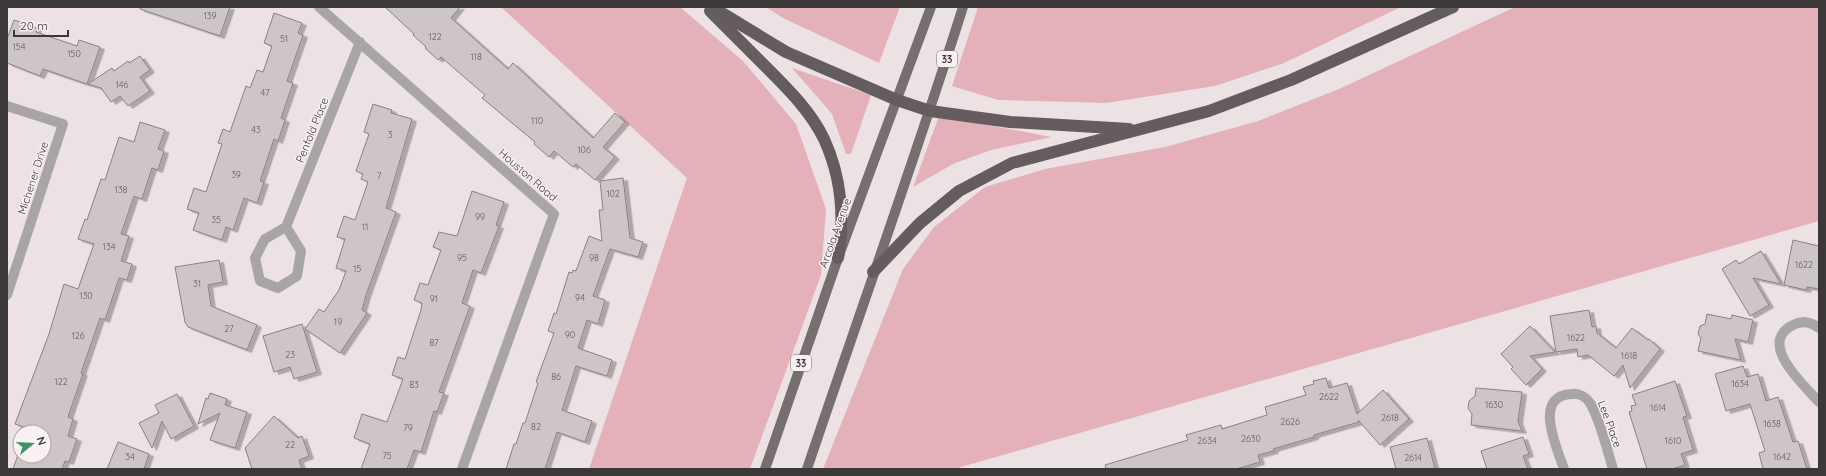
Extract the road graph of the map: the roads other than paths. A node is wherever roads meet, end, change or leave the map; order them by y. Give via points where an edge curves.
1 (319, 7) edge
2 (706, 7) edge
3 (712, 7) edge
4 (931, 7) edge
5 (964, 7) edge
6 (1453, 7) edge
7 (360, 42) junction
8 (898, 100) junction
9 (7, 106) edge
10 (930, 111) junction
11 (1140, 130) junction
12 (286, 227) junction
13 (838, 258) junction
14 (873, 272) junction
15 (7, 295) edge
16 (1819, 328) edge
17 (1819, 402) edge
18 (462, 469) edge
19 (765, 469) edge
20 (807, 469) edge
21 (1564, 469) edge
22 (1613, 469) edge

1 - 7 street, Houston Road
2 - 13 highway via 796,98 824,138 836,174 841,209 842,233
3 - 8 highway via 786,52
4 - 8 main road, Arcola Avenue / 33
5 - 10 main road, 33
6 - 11 highway via 1291,80 1209,111
7 - 12 street, Penfold Place
7 - 18 street, Houston Road via 554,214
8 - 10 highway
8 - 13 main road, Arcola Avenue / 33
9 - 15 street, Michener Drive via 63,124
10 - 11 highway via 1010,122
10 - 14 main road, 33
11 - 14 highway via 1012,163 959,191 920,223
12 - 12 street via 265,239 255,258 260,281 278,288 297,276 302,251
13 - 19 main road, Arcola Avenue / 33
14 - 20 main road, 33
16 - 17 street via 1805,322 1796,323 1784,332 1779,347 1785,362
21 - 22 street, Lee Place via 1548,414 1554,402 1564,394 1578,393 1590,401

